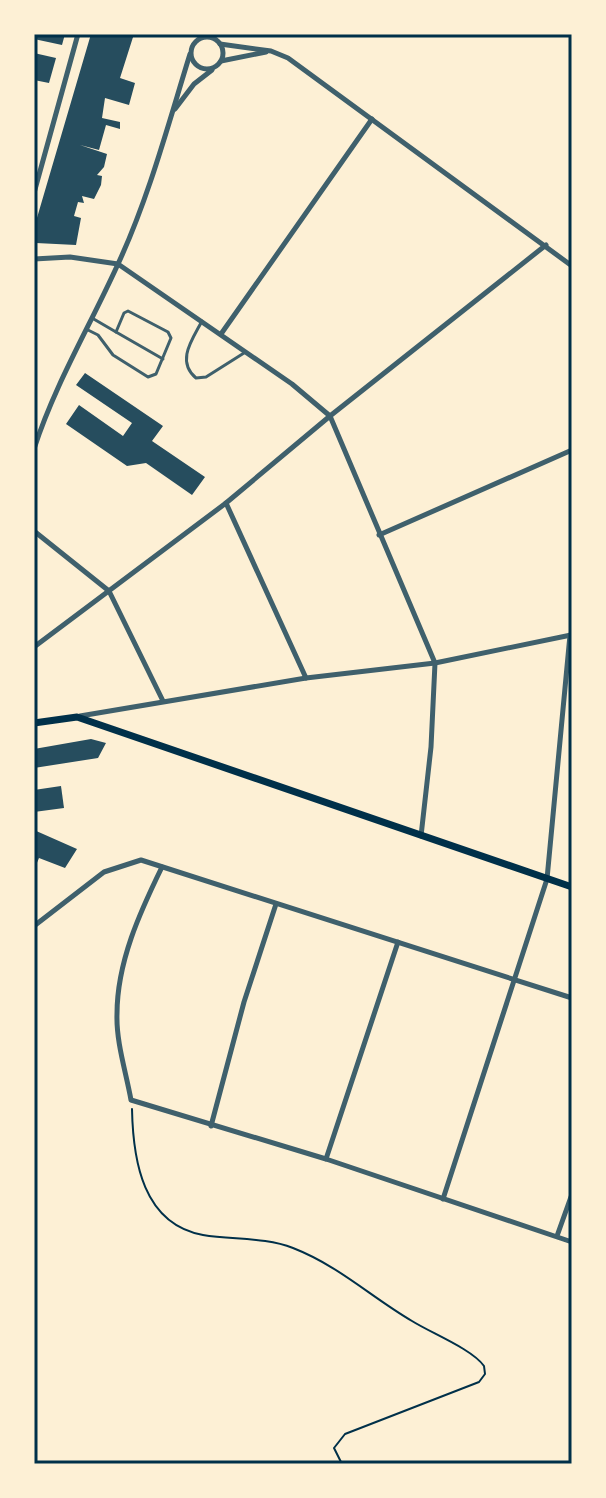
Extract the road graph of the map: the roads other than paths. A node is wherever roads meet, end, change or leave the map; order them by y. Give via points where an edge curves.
1 (78, 34) edge
2 (195, 34) edge
3 (215, 34) edge
4 (219, 43) junction
5 (193, 45) junction
6 (271, 51) junction
7 (190, 54) junction
8 (221, 61) junction
9 (215, 67) junction
10 (172, 113) junction
11 (372, 119) junction
12 (34, 193) edge
13 (546, 245) junction
14 (34, 259) edge
15 (118, 264) junction
16 (572, 266) edge
17 (91, 318) junction
18 (202, 321) junction
19 (86, 329) junction
20 (116, 332) junction
21 (221, 334) junction
22 (245, 352) junction
23 (163, 359) junction
24 (330, 416) junction
25 (34, 449) edge
26 (572, 450) edge
27 (226, 503) junction
28 (34, 531) edge
29 (379, 535) junction
30 (109, 591) junction
31 (571, 635) edge
32 (34, 647) edge
33 (435, 663) junction
34 (306, 678) junction
35 (163, 701) junction
36 (77, 717) junction
37 (34, 723) edge
38 (421, 836) junction
39 (162, 867) junction
40 (547, 879) junction
41 (572, 887) edge
42 (276, 904) junction
43 (34, 926) edge
44 (398, 942) junction
45 (516, 980) junction
46 (572, 998) edge
47 (211, 1126) junction
48 (326, 1159) junction
49 (572, 1194) edge
50 (443, 1199) junction
51 (557, 1236) junction
52 (572, 1242) edge

1 - 12 street
2 - 5 street
3 - 4 street
4 - 5 street via 203,38
4 - 6 street
4 - 8 street
5 - 7 street
6 - 8 street
6 - 11 street
7 - 9 street via 202,69
7 - 10 street
8 - 9 street
9 - 10 street
10 - 15 street
11 - 13 street
11 - 21 street
13 - 16 street
13 - 24 street
14 - 15 street via 70,257
15 - 17 street
15 - 18 street
17 - 19 street
17 - 20 lane
18 - 21 street
18 - 22 lane via 185,361 196,378
19 - 23 lane via 98,335 113,355 148,377 156,374
19 - 25 street
20 - 23 lane
20 - 23 lane via 128,311 168,332 171,338
21 - 22 street
22 - 24 street
24 - 27 street
24 - 29 street
26 - 29 street
27 - 30 street
27 - 34 street
28 - 30 street
29 - 33 street
30 - 32 street
30 - 35 street
31 - 33 street
31 - 40 street
33 - 34 street
33 - 38 street
34 - 35 street
35 - 36 street
36 - 37 main road
36 - 38 main road
38 - 40 main road
39 - 42 street
39 - 43 street via 141,860 104,872
39 - 47 street via 124,964 117,1015 120,1045 131,1100
40 - 41 main road
40 - 45 street
42 - 44 street
42 - 47 street
44 - 45 street
44 - 48 street
45 - 46 street
45 - 50 street
47 - 48 street
48 - 50 street
49 - 51 street
50 - 51 street
51 - 52 street

